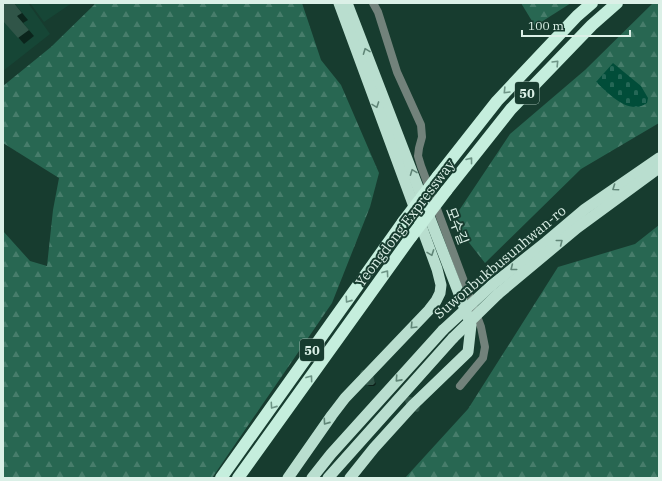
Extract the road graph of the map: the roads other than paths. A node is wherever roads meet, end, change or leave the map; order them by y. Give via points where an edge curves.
1 (339, 3) edge
2 (347, 3) edge
3 (373, 3) edge
4 (592, 3) edge
5 (617, 3) edge
6 (659, 158) edge
7 (659, 168) edge
8 (495, 290) junction
9 (460, 386) dead end
10 (222, 478) edge
11 (238, 478) edge
12 (288, 478) edge
13 (312, 478) edge
14 (328, 478) edge
15 (350, 478) edge

1 -> 12 highway via 441,284 440,293 429,310 345,398
15 -> 2 highway via 414,405 468,352 471,325
3 - 9 street, 모수길 via 397,72 421,125 422,137 418,156 481,327 485,347 482,358
4 -> 10 highway, Yeongdong Expressway / 50, bridge via 497,101 438,176
11 -> 5 highway, Yeongdong Expressway / 50, bridge via 446,191 511,110 592,25
6 -> 8 highway, Suwonbukbusunhwan-ro via 585,209
8 -> 7 highway, Suwonbukbusunhwan-ro
8 -> 13 highway, Suwonbukbusunhwan-ro, bridge via 443,330
8 - 14 highway, Suwonbukbusunhwan-ro, bridge

